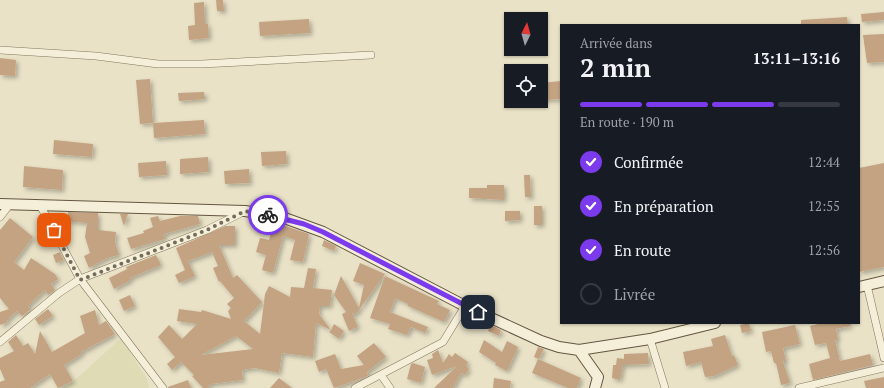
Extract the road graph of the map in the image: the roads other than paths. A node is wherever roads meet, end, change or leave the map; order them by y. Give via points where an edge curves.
1 (0, 50) edge
2 (371, 55) dead end
3 (5, 204) edge
4 (40, 205) junction
5 (245, 211) junction
6 (0, 217) edge
7 (80, 280) junction
8 (884, 281) edge
9 (863, 286) edge
10 (465, 306) junction
11 (711, 324) edge
12 (650, 339) junction
13 (0, 342) edge
14 (579, 350) junction
15 (884, 358) edge
16 (884, 368) edge
17 (381, 375) junction
18 (814, 386) edge
19 (163, 388) edge
20 (355, 388) edge
21 (390, 388) edge
22 (594, 388) edge
23 (665, 388) edge
24 (799, 388) edge

1 - 2 street via 96,56 158,64
3 - 4 main road
3 - 6 street
4 - 5 main road
4 - 7 street
5 - 7 street via 207,230
5 - 10 main road via 279,216 323,232
7 - 13 street via 59,293
7 - 19 street
8 - 9 main road
9 - 15 street
10 - 14 main road via 541,340
10 - 17 street via 443,342
11 - 12 main road
12 - 14 main road
12 - 23 street
14 - 22 main road via 598,377
16 - 18 street
17 - 20 street
17 - 21 street
18 - 24 street

